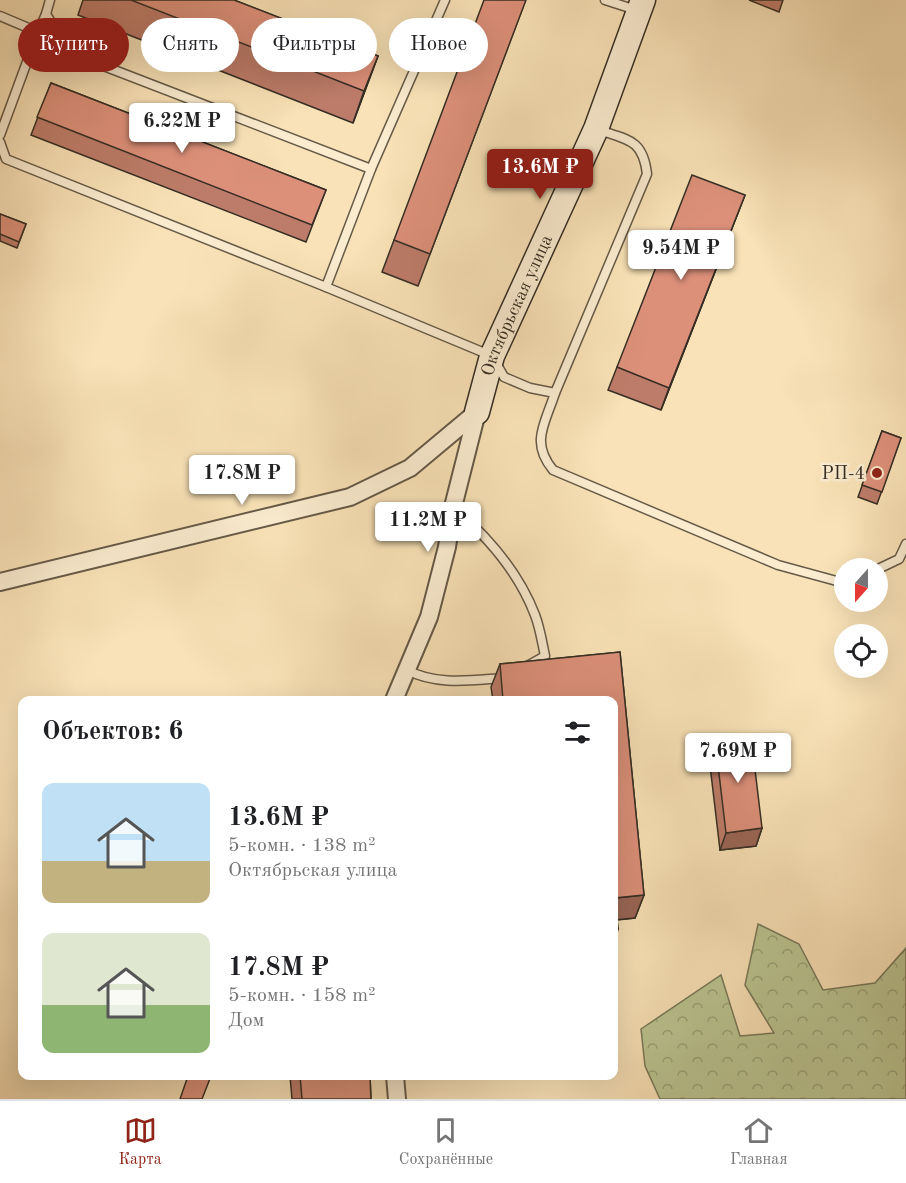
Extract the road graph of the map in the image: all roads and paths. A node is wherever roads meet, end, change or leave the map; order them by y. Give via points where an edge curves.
1 (50, 0) edge
2 (445, 0) edge
3 (605, 0) edge
4 (641, 6) edge
5 (46, 14) junction
6 (0, 16) edge
7 (44, 18) edge
8 (18, 24) edge
9 (23, 72) edge
10 (596, 129) junction
11 (0, 135) edge
12 (0, 142) edge
13 (371, 169) junction
14 (327, 286) junction
15 (492, 356) junction
16 (555, 393) junction
17 (477, 412) junction
18 (453, 507) junction
19 (906, 544) edge
20 (888, 564) edge
21 (834, 580) edge
22 (0, 582) edge
23 (407, 670) junction
24 (396, 696) edge
25 (395, 1080) edge
26 (397, 1099) edge

1 - 5 lane
2 - 13 lane
3 - 4 lane
4 - 10 street, Октябрьская улица
5 - 7 lane
5 - 13 lane via 70,53
6 - 8 lane
9 - 11 lane
10 - 15 street, Октябрьская улица
10 - 16 lane via 634,143 645,156 647,174
12 - 14 lane via 6,159
13 - 14 lane
14 - 15 lane
15 - 16 lane via 504,378
15 - 17 street, Октябрьская улица
16 - 21 lane via 539,440 542,456 553,470 778,565
17 - 18 street
17 - 22 street via 410,468 350,497
18 - 23 street via 429,617
18 - 23 lane via 480,530 511,570 535,614 545,656 506,678 423,679
19 - 20 lane via 899,559
23 - 24 street
25 - 26 street

